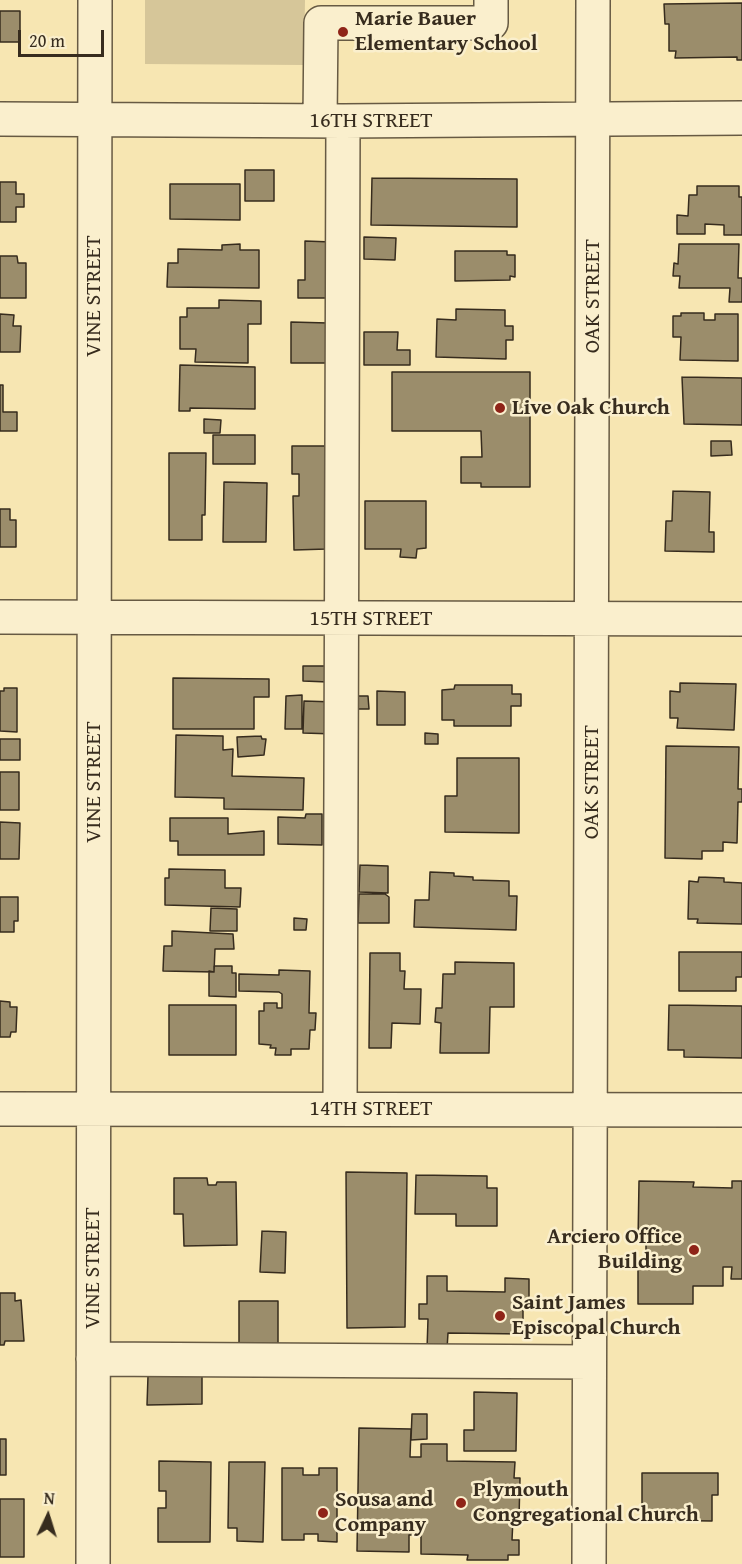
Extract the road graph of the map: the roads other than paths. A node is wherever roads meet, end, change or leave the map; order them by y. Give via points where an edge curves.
1 (95, 0) edge
2 (491, 0) edge
3 (593, 0) edge
4 (742, 118) edge
5 (0, 119) edge
6 (95, 120) junction
7 (593, 120) junction
8 (332, 121) junction
9 (0, 617) edge
10 (94, 617) junction
11 (342, 619) junction
12 (592, 619) junction
13 (742, 619) edge
14 (0, 1109) edge
15 (94, 1109) junction
16 (589, 1109) junction
17 (340, 1110) junction
18 (742, 1110) edge
19 (93, 1359) junction
20 (589, 1362) junction
21 (93, 1564) edge
22 (589, 1564) edge

1 - 6 street, VINE STREET
2 - 8 street via 491,23 321,23
3 - 7 street, OAK STREET
4 - 7 street, 16TH STREET
5 - 6 street, 16TH STREET
6 - 8 street, 16TH STREET
6 - 10 street, VINE STREET
7 - 8 street, 16TH STREET
7 - 12 street, OAK STREET
8 - 11 street
9 - 10 street, 15TH STREET
10 - 11 street, 15TH STREET
10 - 15 street, VINE STREET
11 - 12 street, 15TH STREET
11 - 17 street
12 - 13 street, 15TH STREET
12 - 16 street, OAK STREET
14 - 15 street, 14TH STREET
15 - 17 street, 14TH STREET
15 - 19 street, VINE STREET
16 - 17 street, 14TH STREET
16 - 18 street, 14TH STREET
16 - 20 street, OAK STREET
19 - 20 street
19 - 21 street, VINE STREET
20 - 22 street, OAK STREET

